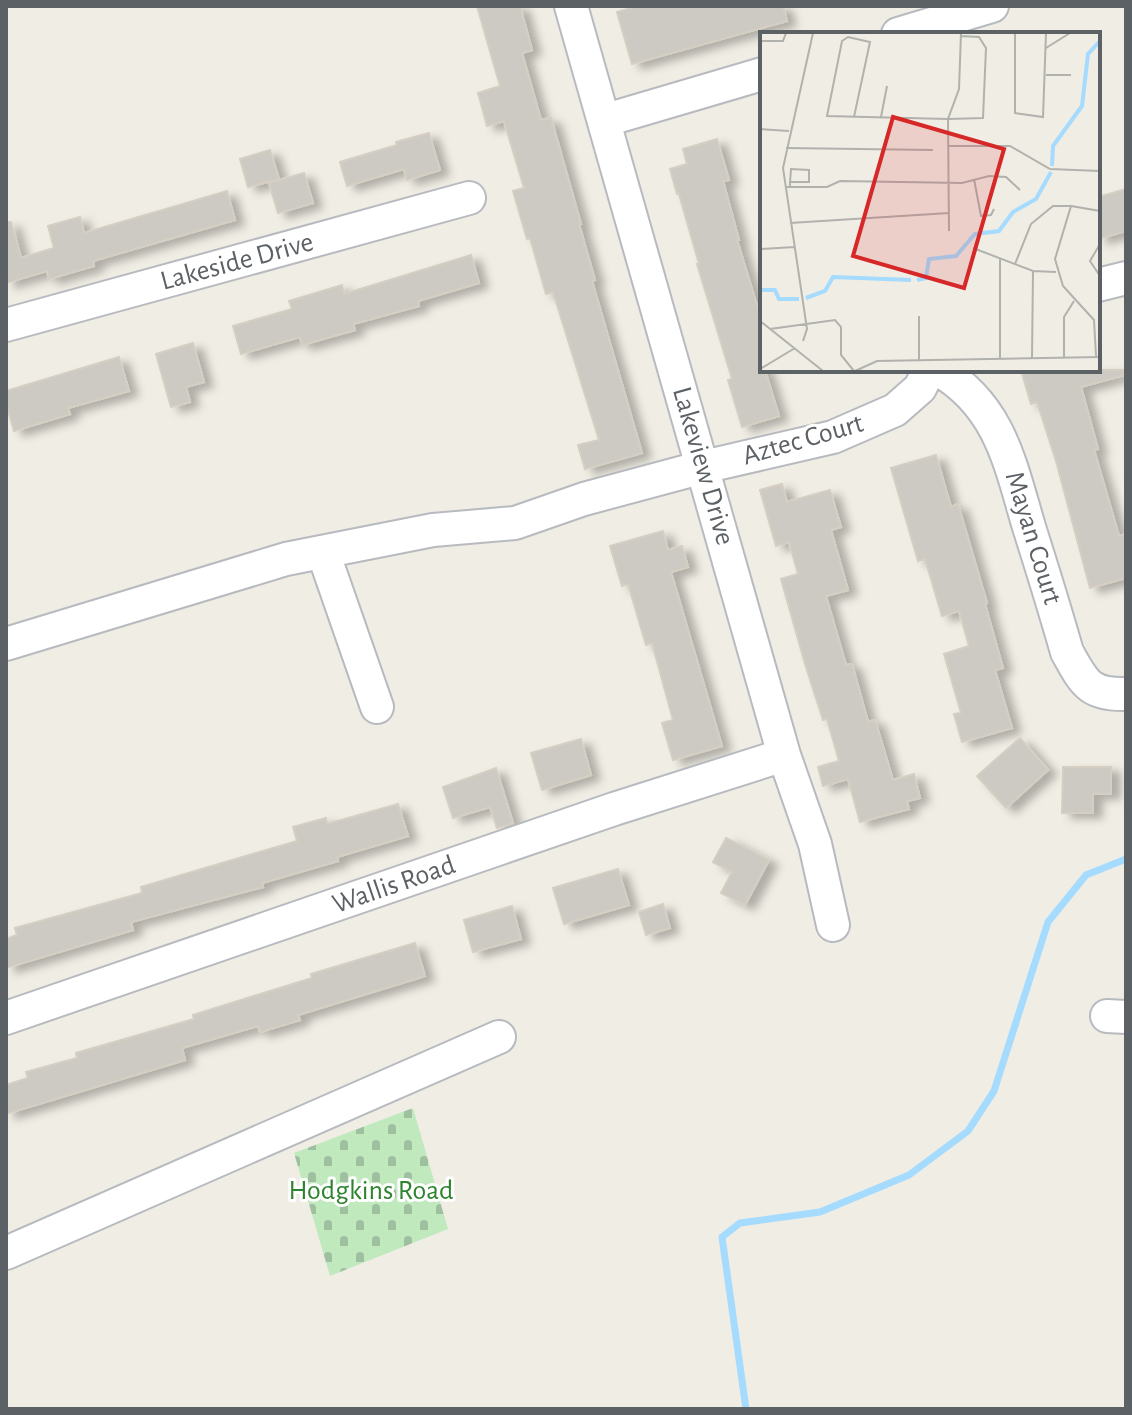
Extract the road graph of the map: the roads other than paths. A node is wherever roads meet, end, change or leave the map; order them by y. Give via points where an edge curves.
1 (571, 6) edge
2 (992, 6) edge
3 (905, 32) edge
4 (760, 75) edge
5 (606, 120) junction
6 (469, 198) dead end
7 (1126, 278) edge
8 (1100, 284) edge
9 (6, 325) edge
10 (928, 372) edge
11 (942, 372) edge
12 (703, 467) junction
13 (323, 552) junction
14 (6, 644) edge
15 (1126, 694) edge
16 (377, 707) dead end
17 (784, 755) junction
18 (833, 925) dead end
19 (6, 1018) edge
20 (499, 1037) dead end
21 (6, 1253) edge

1 - 5 street, Lakeview Drive
2 - 3 street
4 - 5 street
5 - 12 street, Lakeview Drive
6 - 9 street, Lakeside Drive
7 - 8 street
10 - 12 street, Aztec Court via 920,388 895,410 864,425
11 - 15 street, Mayan Court via 963,384 1003,441 1067,652 1095,691
12 - 13 street, Aztec Court via 515,523 433,530
12 - 17 street, Lakeview Drive
13 - 14 street, Aztec Court
13 - 16 street
17 - 18 street, Lakeview Drive via 815,844
17 - 19 street, Wallis Road
20 - 21 street

